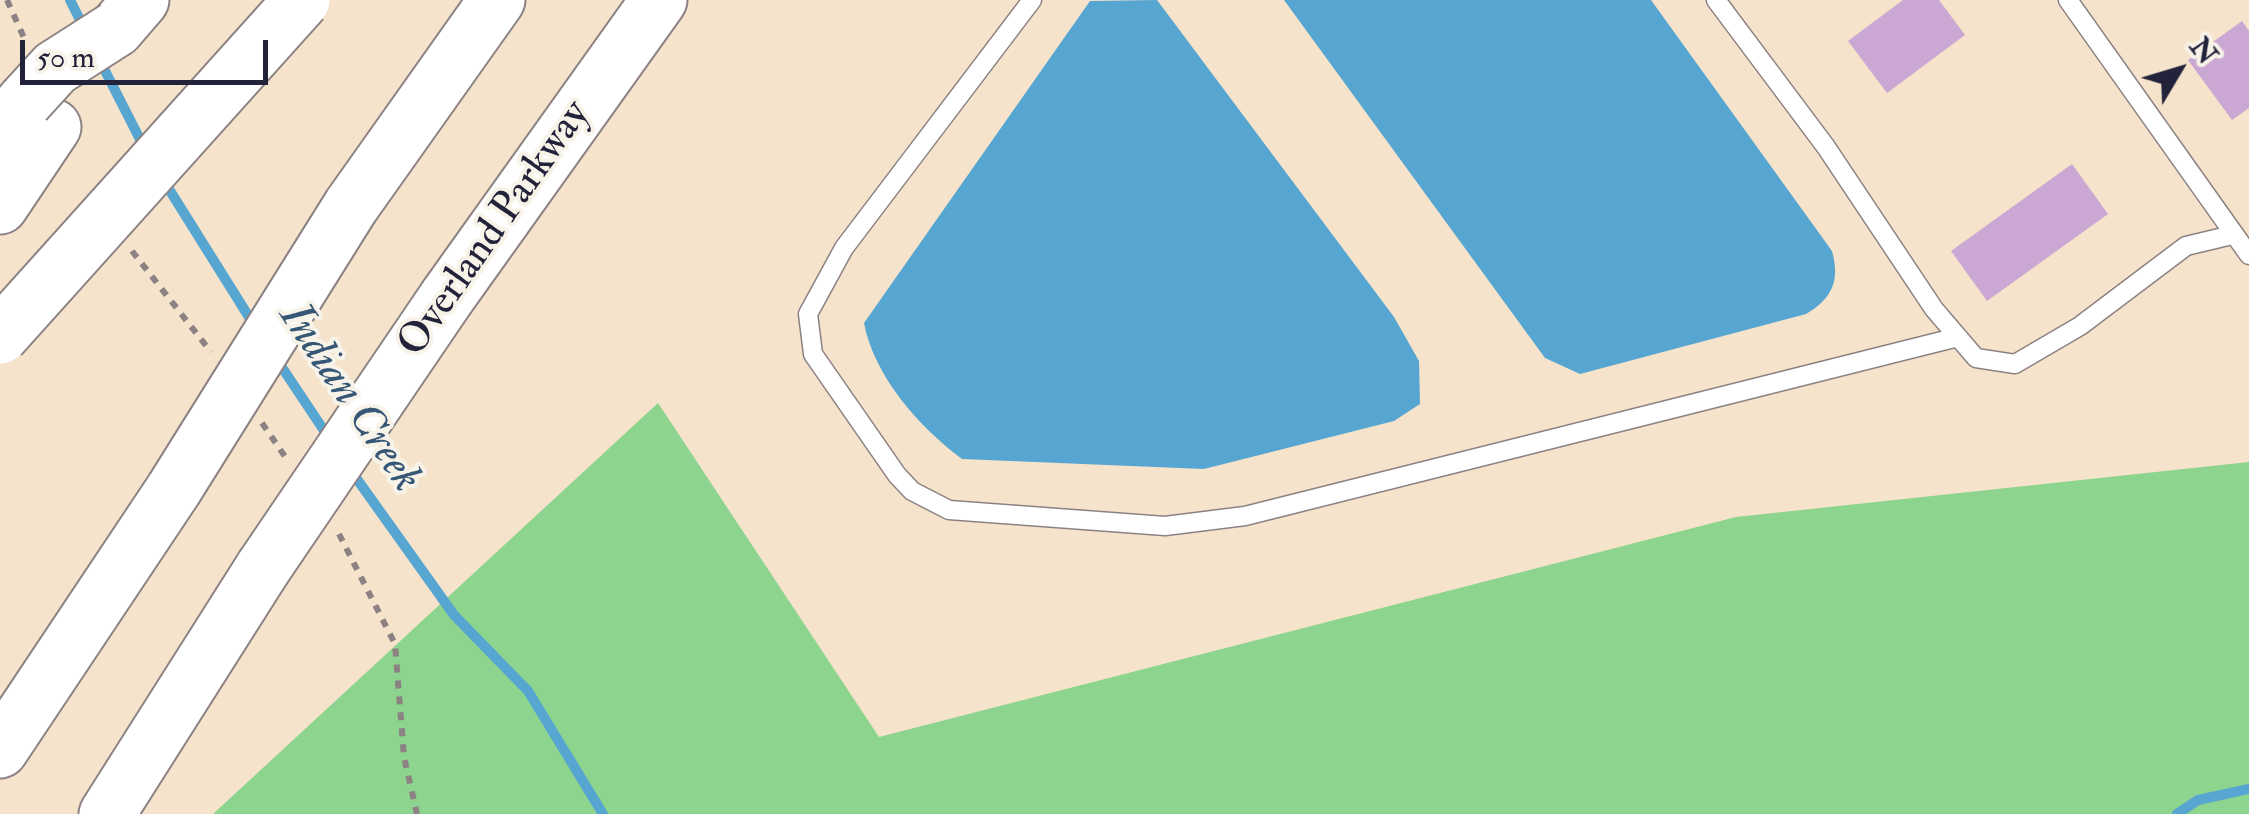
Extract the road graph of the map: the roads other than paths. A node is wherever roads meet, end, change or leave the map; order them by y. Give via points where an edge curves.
1 (302, 0) edge
2 (496, 0) edge
3 (659, 0) edge
4 (1032, 0) edge
5 (1716, 0) edge
6 (2068, 0) edge
7 (128, 14) edge
8 (26, 120) edge
9 (0, 206) edge
10 (2232, 234) junction
11 (2249, 255) edge
12 (0, 336) edge
13 (1958, 337) junction
14 (0, 750) edge
15 (106, 814) edge

1 - 12 highway, bridge
2 - 14 highway, bridge via 351,206
3 - 15 highway, Overland Parkway, bridge via 447,297
4 - 13 lane via 844,248 808,314 813,354 897,476 949,510 1165,526 1246,516
5 - 13 lane
6 - 10 lane
7 - 8 highway, bridge via 55,68
8 - 9 highway
10 - 11 lane
10 - 13 lane via 2186,246 2080,326 2014,364 1976,358

